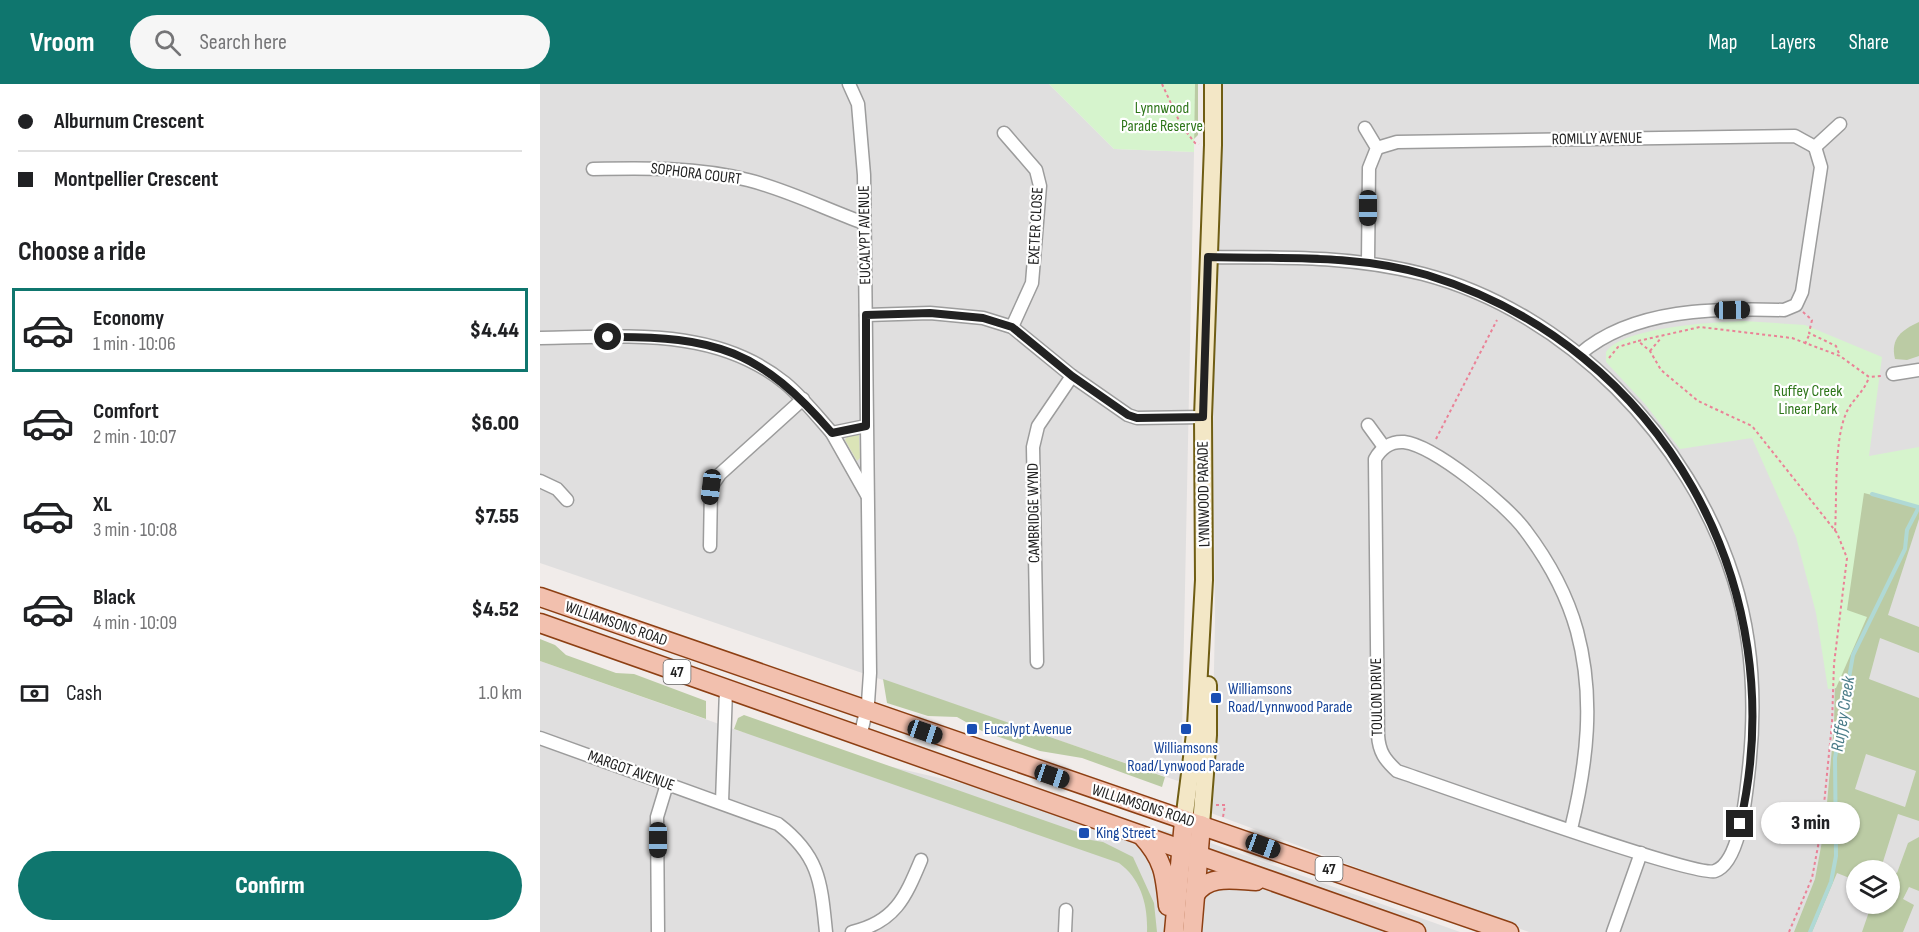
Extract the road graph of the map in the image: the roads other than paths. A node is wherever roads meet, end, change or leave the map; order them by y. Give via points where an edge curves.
1 (849, 84) edge
2 (1213, 84) edge
3 (1840, 124) dead end
4 (1365, 128) dead end
5 (1004, 134) dead end
6 (1815, 147) junction
7 (1377, 148) junction
8 (593, 169) dead end
9 (864, 223) junction
10 (1208, 257) junction
11 (1368, 262) junction
12 (866, 315) junction
13 (1012, 327) junction
14 (540, 338) edge
15 (1580, 354) junction
16 (1919, 370) edge
17 (1893, 374) road end
18 (1072, 376) junction
19 (803, 399) junction
20 (1203, 417) junction
21 (1368, 425) dead end
22 (866, 426) junction
23 (832, 433) junction
24 (1384, 447) junction
25 (540, 481) edge
26 (868, 496) junction
27 (567, 500) dead end
28 (710, 546) dead end
29 (540, 597) edge
30 (540, 623) edge
31 (1037, 662) dead end
32 (726, 690) junction
33 (866, 711) junction
34 (860, 737) junction
35 (540, 738) edge
36 (668, 784) junction
37 (722, 802) junction
38 (1192, 823) junction
39 (1571, 829) junction
40 (1142, 836) junction
41 (1180, 849) junction
42 (1641, 854) junction
43 (1198, 856) junction
44 (921, 860) dead end
45 (1279, 883) junction
46 (1195, 894) junction
47 (1066, 910) dead end
48 (658, 932) edge
49 (825, 932) edge
50 (852, 932) edge
51 (1065, 932) edge
52 (1172, 932) edge
53 (1192, 932) edge
54 (1416, 932) edge
55 (1509, 932) edge
56 (1613, 932) edge

1 - 9 street, EUCALYPT AVENUE via 858,104 862,132
2 - 10 main road, LYNNWOOD PARADE
3 - 6 street
4 - 7 street
5 - 13 street, EXETER CLOSE via 1036,170 1040,186 1032,283
6 - 7 street, ROMILLY AVENUE via 1795,136 1397,142
6 - 15 street via 1821,167 1802,292 1796,305 1784,310 1702,311 1673,316 1616,331
7 - 11 street via 1369,168
8 - 9 street, SOPHORA COURT via 648,168 728,176 803,198
9 - 12 street, EUCALYPT AVENUE
10 - 11 street, TOULON DRIVE
10 - 20 main road, LYNNWOOD PARADE
11 - 15 street, TOULON DRIVE via 1427,275 1470,291 1511,311
12 - 13 street via 930,313 983,318
12 - 22 street, EUCALYPT AVENUE
13 - 18 street
14 - 19 street via 653,336 700,342 763,368
15 - 42 street, TOULON DRIVE via 1641,415 1691,484 1734,580 1746,628 1753,726 1744,807 1730,859 1718,870 1705,873
16 - 17 street
18 - 20 street via 1119,410 1137,418
18 - 31 street, CAMBRIDGE WYND via 1038,426 1033,447
19 - 23 street
19 - 28 street via 720,474 711,487
20 - 38 main road, LYNNWOOD PARADE via 1208,735
21 - 24 street
22 - 23 street
22 - 26 street, EUCALYPT AVENUE
23 - 26 street
24 - 39 street via 1393,443 1413,444 1485,489 1524,528 1555,576 1577,630 1589,693 1587,748
24 - 39 street, TOULON DRIVE via 1373,466 1379,749 1397,771
25 - 27 street via 557,489
26 - 33 street, EUCALYPT AVENUE via 870,673
29 - 33 main road, WILLIAMSONS ROAD / 47
30 - 32 main road, WILLIAMSONS ROAD / 47
32 - 34 main road, WILLIAMSONS ROAD / 47
32 - 37 street
33 - 34 street, EUCALYPT AVENUE
33 - 38 main road, WILLIAMSONS ROAD / 47
34 - 40 main road, WILLIAMSONS ROAD / 47
35 - 36 street, MARGOT AVENUE
36 - 37 street, MARGOT AVENUE
36 - 48 street via 657,817
37 - 49 street, MARGOT AVENUE via 778,824 803,846 818,871
38 - 41 main road
38 - 43 main road
38 - 55 main road, WILLIAMSONS ROAD / 47
39 - 42 street, TOULON DRIVE
40 - 41 main road, WILLIAMSONS ROAD / 47
40 - 52 main road via 1158,853 1162,864
41 - 43 main road, WILLIAMSONS ROAD / 47
41 - 52 main road
42 - 56 street
43 - 45 main road, WILLIAMSONS ROAD / 47
43 - 46 main road
44 - 50 street via 902,902 890,915 874,926
45 - 46 main road via 1210,880
45 - 54 main road, WILLIAMSONS ROAD / 47
46 - 53 main road
47 - 51 street

